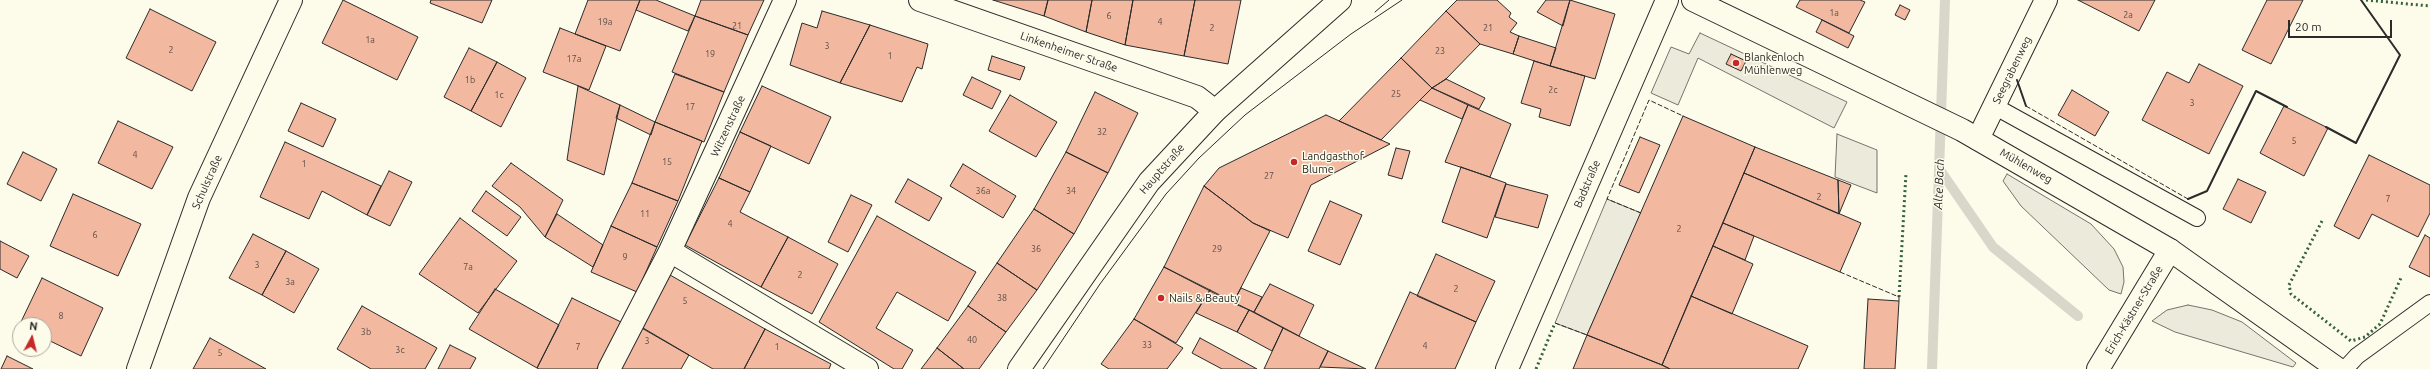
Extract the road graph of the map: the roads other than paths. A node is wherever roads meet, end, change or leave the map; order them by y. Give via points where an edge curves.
1 (291, 0) edge
2 (785, 0) edge
3 (920, 0) edge
4 (1340, 0) edge
5 (1667, 0) edge
6 (1692, 0) edge
7 (2046, 0) edge
8 (1994, 106) junction
9 (1215, 111) junction
10 (1970, 134) junction
11 (2197, 218) dead end
12 (2170, 250) junction
13 (670, 251) junction
14 (2430, 302) edge
15 (138, 369) edge
16 (609, 369) edge
17 (867, 369) edge
18 (1019, 369) edge
19 (1506, 369) edge
20 (2098, 369) edge
21 (2338, 369) edge
22 (2345, 369) edge

1 - 15 street, Schulstraße via 199,198
2 - 13 street, Witzenstraße
3 - 9 street, Linkenheimer Straße via 1197,97
4 - 9 street, Hauptstraße
5 - 19 street, Badstraße
6 - 10 street, Mühlenweg
7 - 8 street, Seegrabenweg
8 - 10 street, Seegrabenweg
8 - 11 lane
9 - 18 street, Hauptstraße via 1149,182
10 - 12 street, Mühlenweg
12 - 20 street, Erich-Kästner-Straße
12 - 21 street, Mühlenweg
13 - 16 street, Witzenstraße
13 - 17 street
14 - 22 lane via 2357,356

